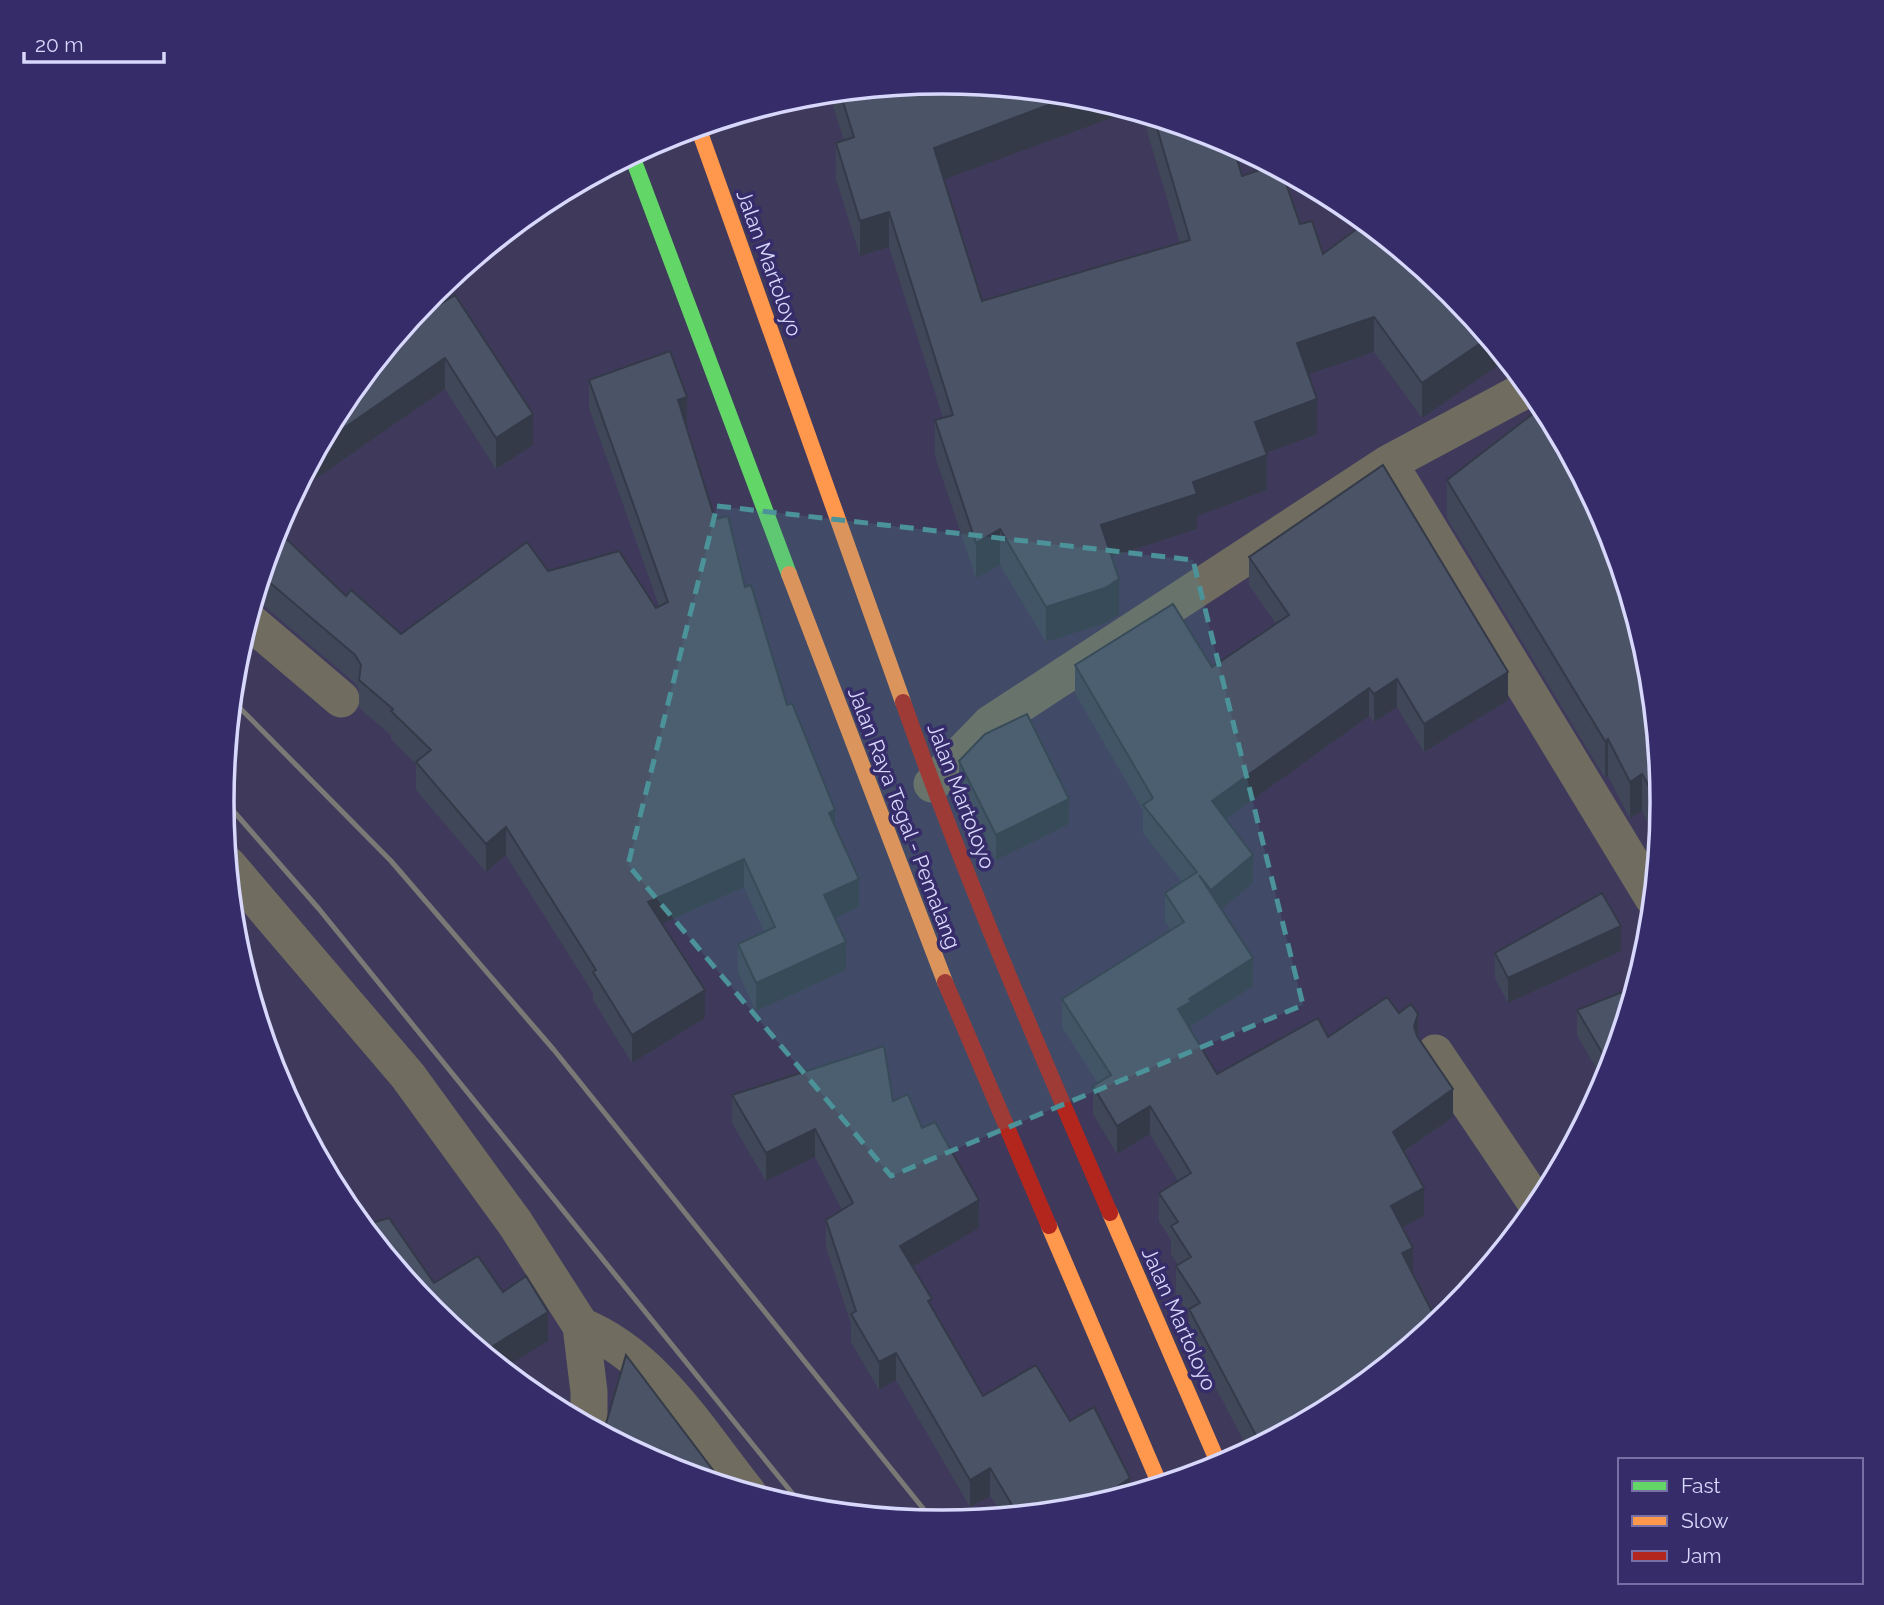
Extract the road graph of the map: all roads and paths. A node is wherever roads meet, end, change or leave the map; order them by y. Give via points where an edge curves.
1 (701, 137) edge
2 (635, 165) edge
3 (1520, 393) edge
4 (1389, 463) junction
5 (256, 628) edge
6 (341, 699) dead end
7 (932, 784) junction
8 (238, 877) edge
9 (1645, 885) edge
10 (1435, 1053) dead end
11 (1531, 1196) edge
12 (581, 1326) junction
13 (589, 1417) edge
14 (1216, 1456) edge
15 (1157, 1477) edge
16 (737, 1480) edge

1 - 7 highway, Jalan Martoloyo
2 - 15 highway, Jalan Raya Tegal - Pemalang via 922,928
3 - 4 street
4 - 7 street via 990,724
4 - 9 street
5 - 6 street
7 - 14 highway, Jalan Martoloyo via 1042,1059
8 - 12 street via 408,1076 515,1223
10 - 11 street
12 - 13 street
12 - 16 street via 607,1336 631,1353

